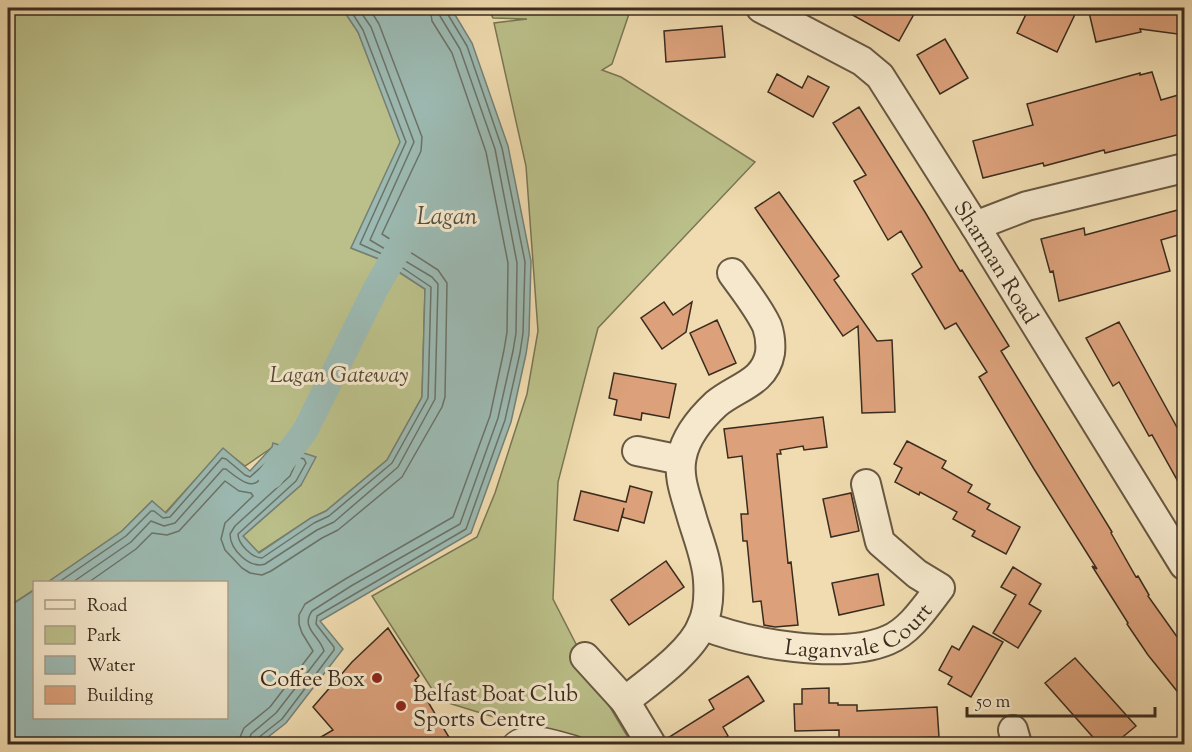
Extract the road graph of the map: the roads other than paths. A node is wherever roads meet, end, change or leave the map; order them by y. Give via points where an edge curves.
1 (761, 8) edge
2 (1185, 168) edge
3 (975, 226) junction
4 (732, 273) dead end
5 (637, 451) dead end
6 (681, 460) junction
7 (866, 484) dead end
8 (1185, 565) edge
9 (702, 625) junction
10 (585, 657) dead end
11 (625, 701) junction
12 (508, 744) edge
13 (576, 744) edge
14 (651, 744) edge

1 - 3 street, Sharman Road via 862,62 880,76
2 - 3 street via 1027,206
3 - 8 street, Sharman Road
4 - 6 street via 768,328 769,357 754,382 717,403 701,419 683,449
5 - 6 street
6 - 9 street via 680,474 708,579
7 - 9 street, Laganvale Court via 880,542 940,588 909,625 889,640 864,647 801,648 761,643
9 - 11 street via 680,654
10 - 11 street
11 - 14 street
12 - 13 lane via 524,735 541,734

